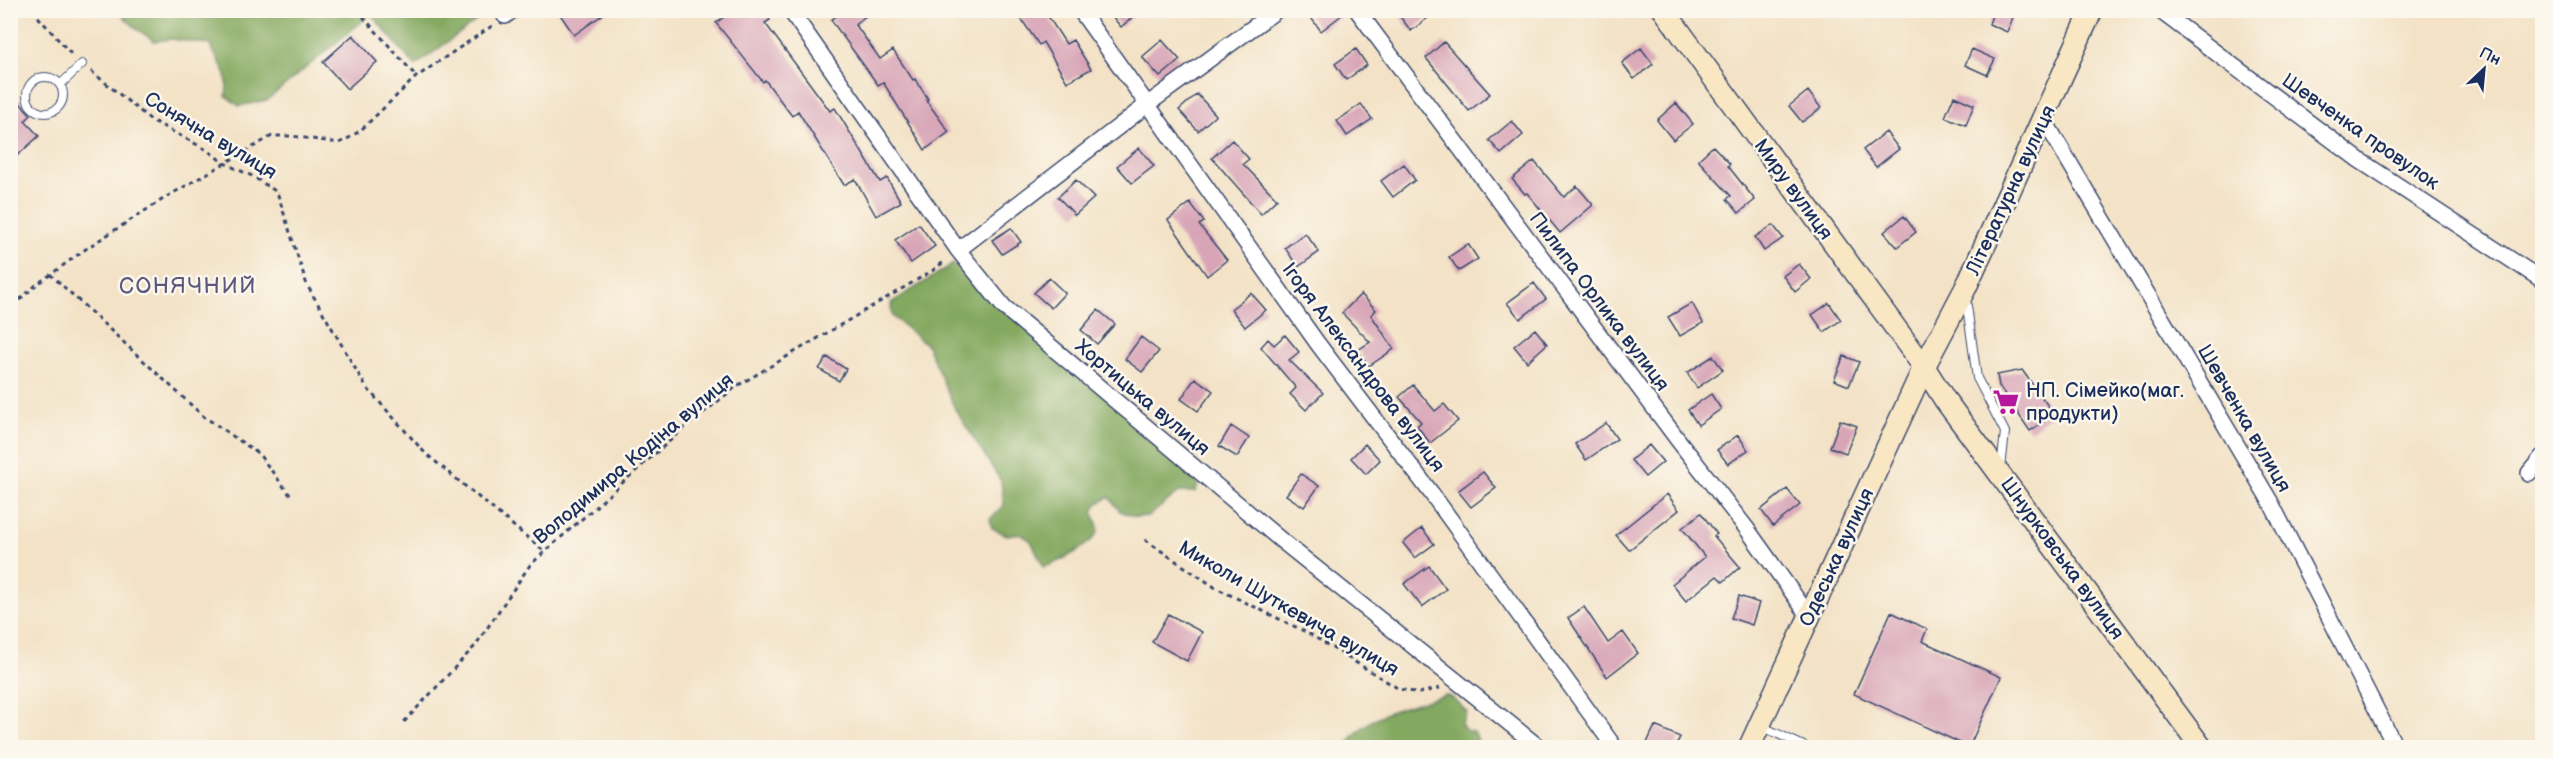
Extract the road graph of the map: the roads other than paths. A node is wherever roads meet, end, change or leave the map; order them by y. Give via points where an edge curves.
1 (790, 10) edge
2 (1080, 10) edge
3 (1277, 10) edge
4 (1358, 10) edge
5 (1664, 10) edge
6 (2092, 10) edge
7 (2159, 10) edge
8 (82, 64) road end
9 (61, 84) junction
10 (1148, 104) junction
11 (2043, 118) junction
12 (958, 250) junction
13 (2542, 280) edge
14 (1965, 289) junction
15 (1924, 367) junction
16 (2542, 457) edge
17 (2000, 473) junction
18 (2529, 473) dead end
19 (1809, 616) junction
20 (1759, 725) junction
21 (1540, 747) edge
22 (1616, 747) edge
23 (1749, 747) edge
24 (1808, 747) edge
25 (2202, 747) edge
26 (2396, 747) edge

1 - 12 street, Хортицька вулиця
2 - 10 street, Ігоря Александрова вулиця
3 - 10 street
4 - 19 street, Пилипа Орлика вулиця
5 - 15 street, Миру вулиця
6 - 11 street, Літературна вулиця
7 - 13 street, Шевченка провулок via 2359,160
8 - 9 lane
9 - 9 lane via 64,96 58,108 44,114 26,97 28,86 39,78 51,77
10 - 12 street
10 - 22 street, Ігоря Александрова вулиця via 1318,344
11 - 14 street, Літературна вулиця
11 - 26 street, Шевченка вулиця via 2270,501
12 - 21 street, Хортицька вулиця via 1004,308 1282,541
14 - 15 street, Літературна вулиця
14 - 17 lane via 1977,378 2005,432
15 - 17 street, Шнурковська вулиця
15 - 19 street, Одеська вулиця
16 - 18 street
17 - 25 street, Шнурковська вулиця
19 - 20 street, Одеська вулиця
20 - 23 street, Одеська вулиця
20 - 24 lane

